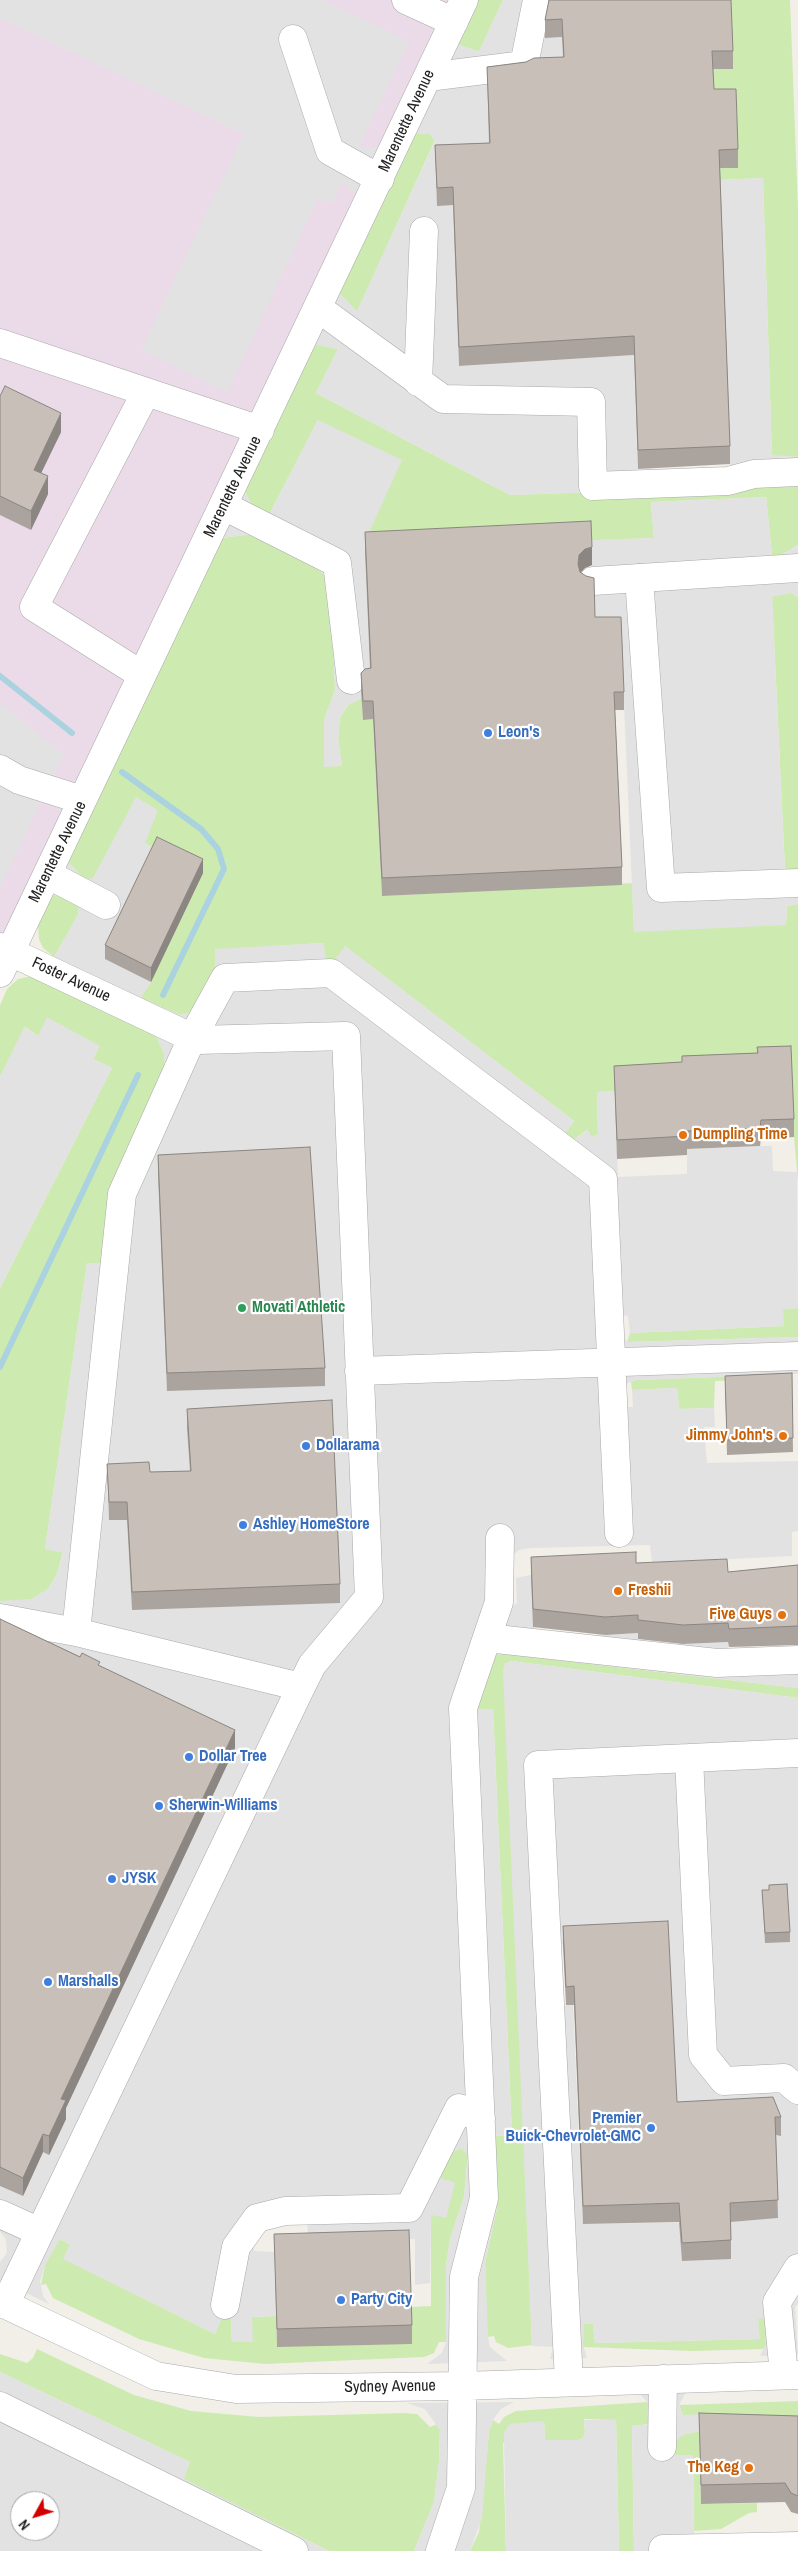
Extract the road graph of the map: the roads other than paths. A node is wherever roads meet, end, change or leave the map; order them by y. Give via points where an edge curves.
1 (406, 0) edge
2 (537, 0) edge
3 (459, 11) edge
4 (293, 39) dead end
5 (428, 76) junction
6 (380, 179) junction
7 (424, 231) dead end
8 (318, 308) junction
9 (0, 343) edge
10 (418, 382) junction
11 (146, 392) junction
12 (260, 430) junction
13 (798, 472) edge
14 (224, 506) junction
15 (798, 568) edge
16 (639, 578) junction
17 (593, 580) edge
18 (142, 675) junction
19 (351, 680) dead end
20 (0, 770) edge
21 (82, 800) junction
22 (47, 874) junction
23 (798, 883) edge
24 (106, 905) dead end
25 (3, 957) edge
26 (192, 1038) junction
27 (798, 1356) edge
28 (611, 1362) junction
29 (360, 1371) junction
30 (619, 1534) dead end
31 (500, 1538) dead end
32 (0, 1618) edge
33 (76, 1632) junction
34 (487, 1638) junction
35 (798, 1660) edge
36 (301, 1687) junction
37 (798, 1753) edge
38 (689, 1758) junction
39 (795, 2085) edge
40 (481, 2119) junction
41 (0, 2214) edge
42 (40, 2232) junction
43 (798, 2268) edge
44 (3, 2303) edge
45 (225, 2305) dead end
46 (791, 2375) edge
47 (662, 2379) junction
48 (569, 2382) junction
49 (462, 2386) junction
50 (0, 2406) edge
51 (662, 2447) dead end
52 (798, 2546) edge
53 (664, 2549) dead end
54 (294, 2551) edge
55 (440, 2551) edge

1 - 3 street
2 - 5 street via 524,65
3 - 5 street, Marentette Avenue
4 - 6 street via 330,152
5 - 6 street, Marentette Avenue
6 - 8 street, Marentette Avenue
7 - 10 street
8 - 10 street
8 - 12 street, Marentette Avenue
9 - 11 street
10 - 13 street via 442,399 591,402 593,486 728,481 754,474
11 - 12 street
11 - 18 street via 34,607
12 - 14 street, Marentette Avenue
14 - 18 street, Marentette Avenue
14 - 19 street via 337,563
15 - 16 street
16 - 17 street
16 - 23 street via 661,888
18 - 21 street, Marentette Avenue
20 - 21 street via 19,780
21 - 22 street, Marentette Avenue
22 - 24 street
22 - 25 street, Marentette Avenue
25 - 26 street, Foster Avenue
26 - 28 street via 225,978 331,973 603,1180
26 - 29 street via 346,1036
26 - 33 street via 122,1194
27 - 28 street
28 - 29 street
28 - 30 street
29 - 36 street via 369,1597 312,1665
31 - 34 street via 499,1602
32 - 33 street
33 - 36 street
34 - 35 street via 717,1663
34 - 40 street via 463,1708
36 - 42 street
37 - 38 street
38 - 39 street via 703,2055 724,2081 784,2078
38 - 48 street via 538,1765
40 - 45 street via 459,2108 409,2208 285,2211 257,2218 236,2247
40 - 49 street via 484,2198 464,2277
41 - 42 street
42 - 44 street
43 - 46 street via 777,2302
44 - 49 street, Sydney Avenue via 156,2376 236,2389
46 - 47 street, Sydney Avenue
47 - 48 street, Sydney Avenue
47 - 51 street
48 - 49 street, Sydney Avenue
49 - 55 street via 461,2488
50 - 54 street
52 - 53 street

